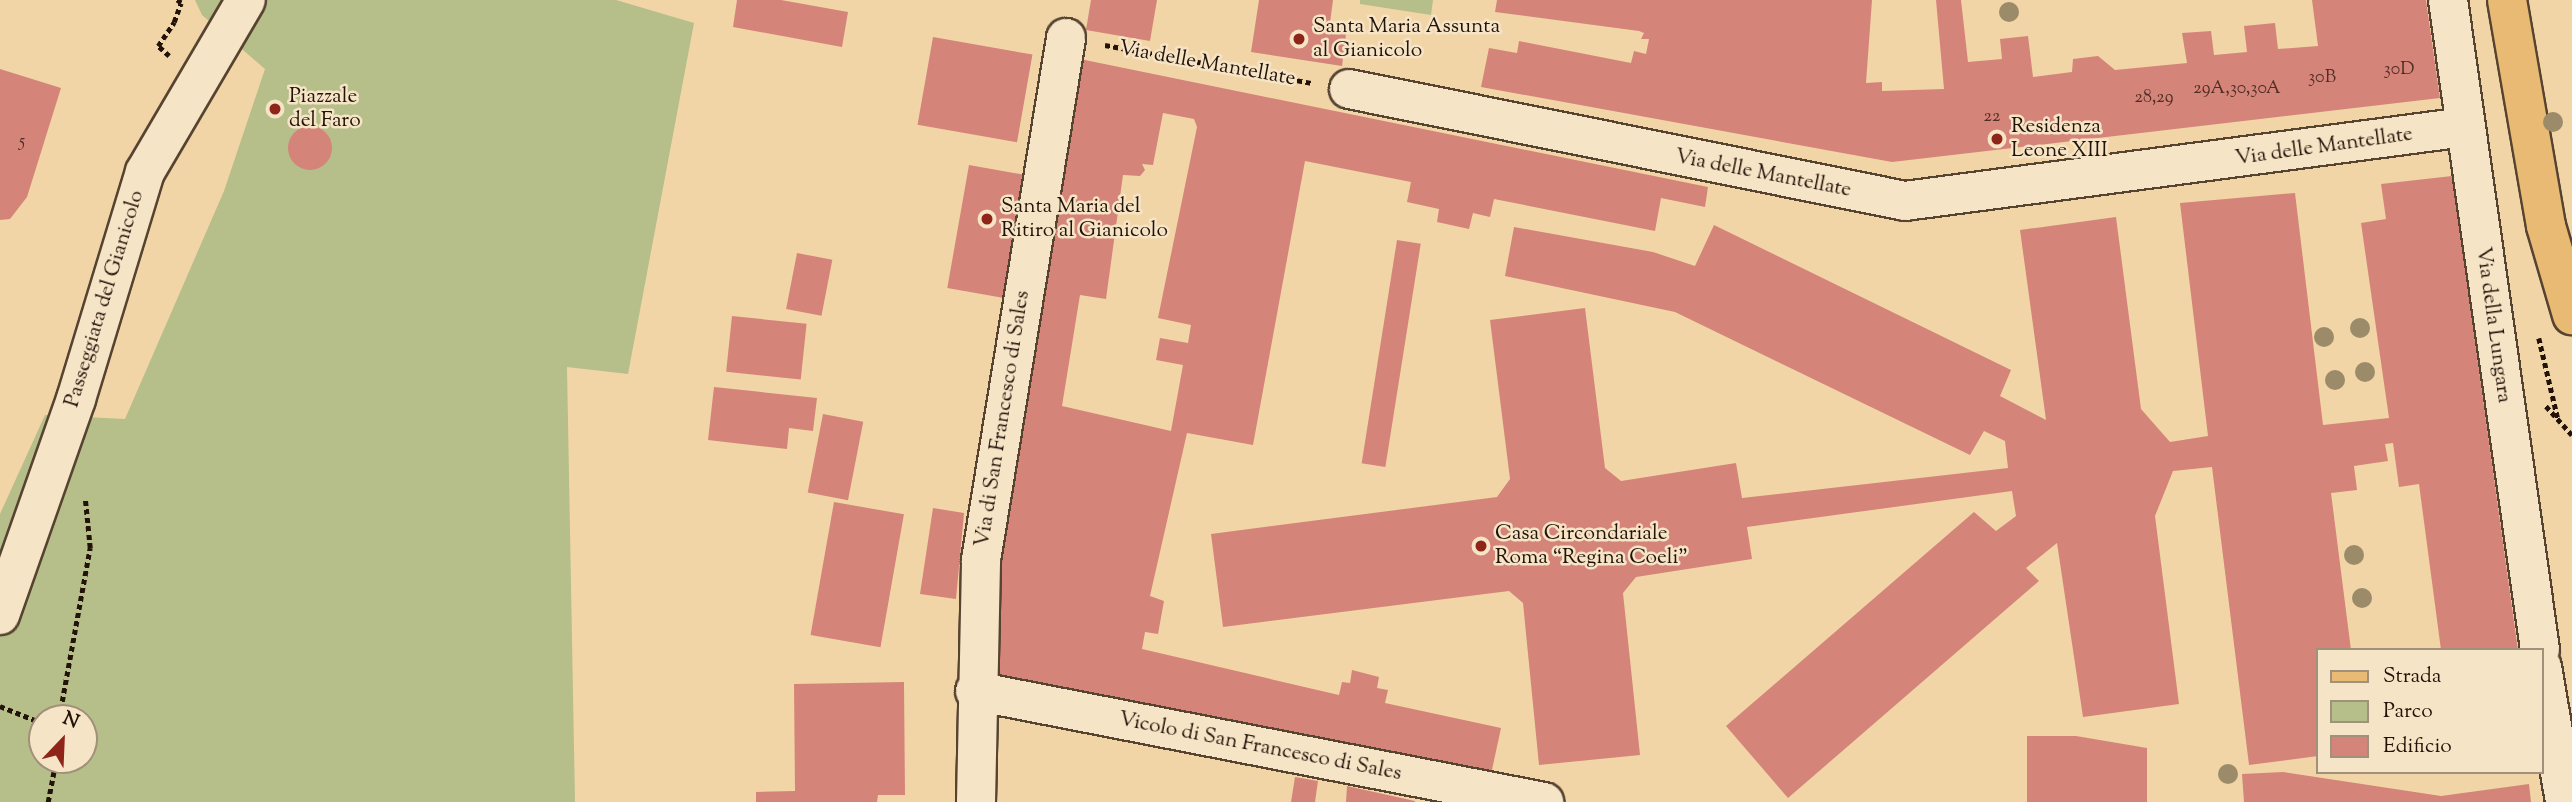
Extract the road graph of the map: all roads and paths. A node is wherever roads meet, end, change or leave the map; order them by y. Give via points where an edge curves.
1 (177, 0) edge
2 (246, 0) edge
3 (2448, 0) edge
4 (2507, 0) edge
5 (1066, 38) joint
6 (158, 46) dead end
7 (1349, 89) joint
8 (2465, 127) junction
9 (2572, 315) edge
10 (2543, 403) dead end
11 (2572, 435) edge
12 (90, 548) dead end
13 (0, 615) edge
14 (2550, 671) edge
15 (975, 691) junction
16 (62, 704) edge
17 (0, 706) edge
18 (28, 717) edge
19 (2553, 733) junction
20 (53, 774) edge
21 (48, 802) edge
22 (976, 802) edge
23 (1544, 802) edge
24 (2552, 802) edge
25 (2565, 802) edge

1 - 6 path via 181,3
2 - 13 street, Passeggiata del Gianicolo via 145,172 76,399
3 - 8 street, Via della Lungara
4 - 9 main road via 2546,226
5 - 7 path, Via delle Mantellate
5 - 15 street, Via di San Francesco di Sales via 988,505
7 - 8 street, Via delle Mantellate via 1905,201
8 - 14 street, Via della Lungara
10 - 11 path
12 - 16 path
14 - 19 street, Via della Lungara
15 - 22 street, Via di San Francesco di Sales
15 - 23 street, Vicolo di San Francesco di Sales
17 - 18 path
19 - 24 street
19 - 25 street, Via della Lungara
20 - 21 path

